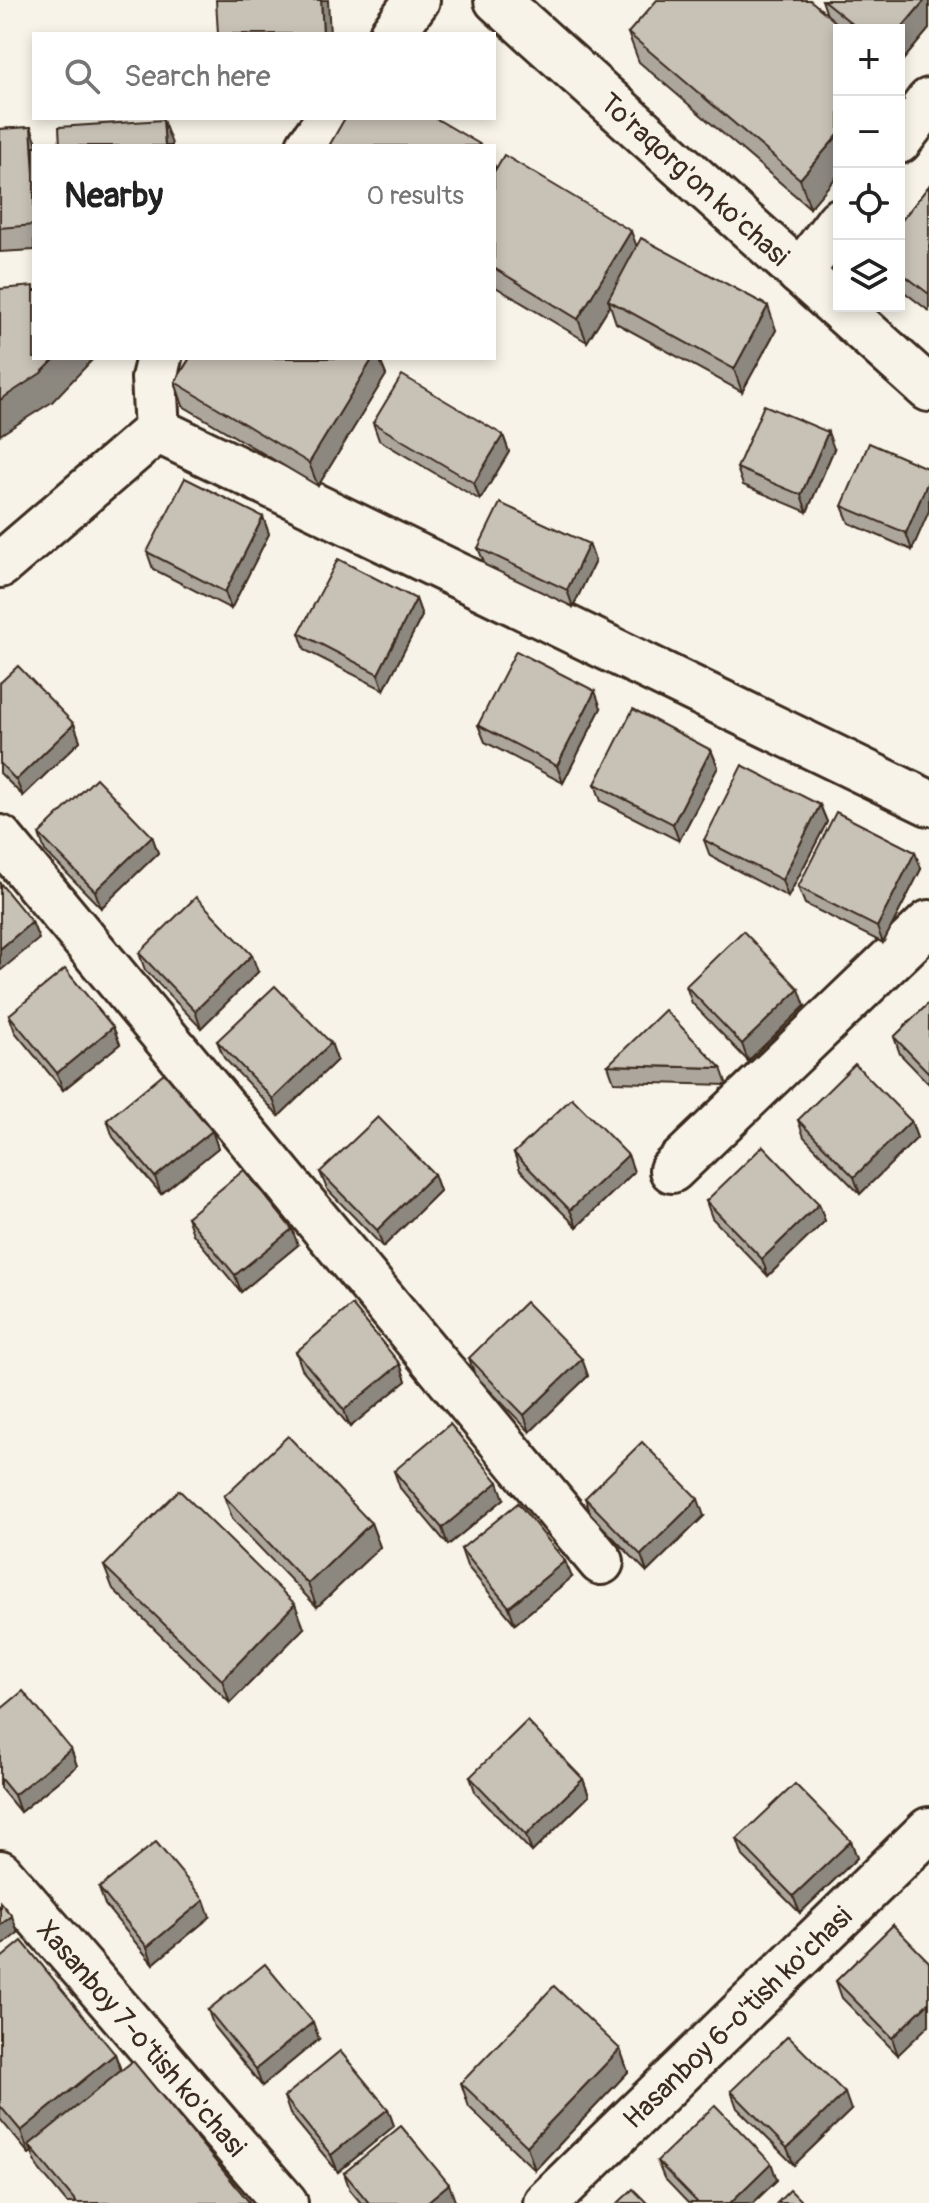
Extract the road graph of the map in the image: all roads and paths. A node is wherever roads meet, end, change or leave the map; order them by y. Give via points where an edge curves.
1 (417, 0) edge
2 (497, 0) edge
3 (393, 32) edge
4 (929, 101) edge
5 (328, 120) edge
6 (905, 133) edge
7 (310, 144) edge
8 (833, 229) edge
9 (32, 267) edge
10 (0, 270) edge
11 (800, 273) junction
12 (158, 360) edge
13 (929, 389) edge
14 (157, 430) junction
15 (0, 565) edge
16 (929, 803) edge
17 (0, 838) edge
18 (929, 923) edge
19 (672, 1170) dead end
20 (601, 1562) dead end
21 (929, 1830) edge
22 (0, 1873) edge
23 (285, 2203) edge
24 (546, 2203) edge

1 - 3 street
2 - 11 street, To'raqorg'on ko'chasi
4 - 6 street
5 - 7 street
8 - 11 street
9 - 10 street
11 - 13 street, To'raqorg'on ko'chasi
12 - 14 street via 154,378
14 - 15 street
14 - 16 street
17 - 20 street
18 - 19 street
21 - 24 street, Hasanboy 6-o'tish ko'chasi
22 - 23 street, Xasanboy 7-o'tish ko'chasi

